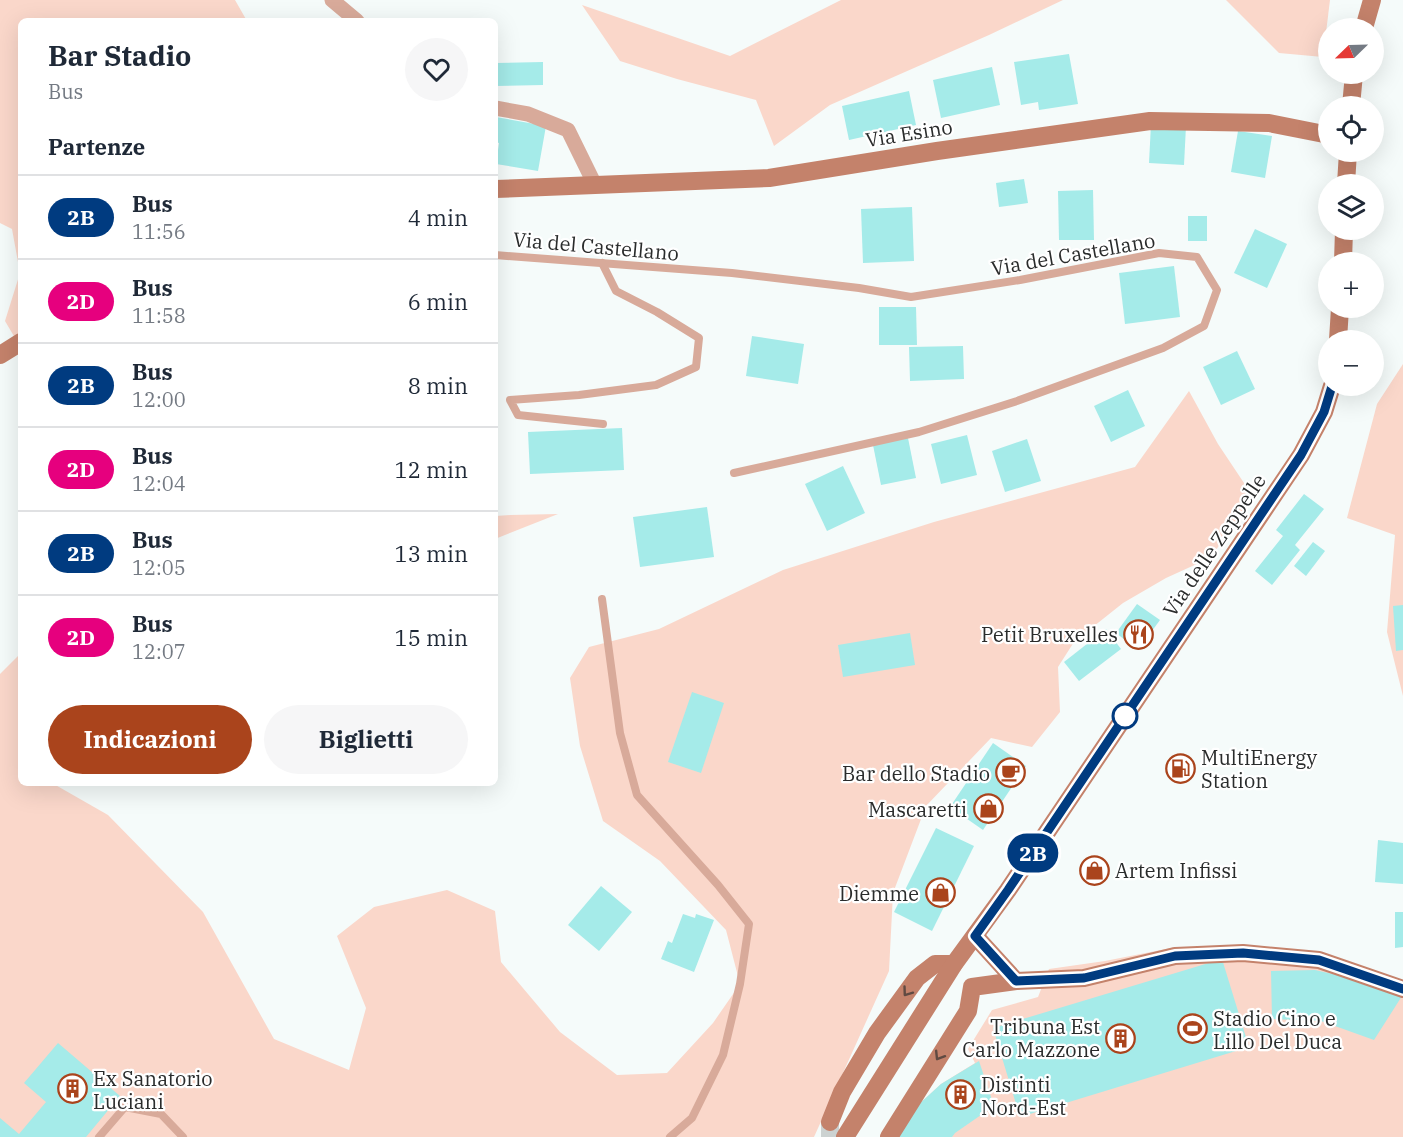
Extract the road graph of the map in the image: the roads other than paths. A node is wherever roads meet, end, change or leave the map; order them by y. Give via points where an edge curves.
1 (332, 0) edge
2 (1371, 0) edge
3 (353, 18) edge
4 (1366, 18) edge
5 (498, 109) edge
6 (1318, 133) edge
7 (595, 185) junction
8 (498, 189) edge
9 (498, 255) edge
10 (602, 263) junction
11 (18, 344) edge
12 (0, 355) edge
13 (1329, 396) edge
14 (603, 424) dead end
15 (734, 473) dead end
16 (602, 599) dead end
17 (975, 936) junction
18 (954, 964) junction
19 (1016, 981) junction
20 (972, 987) junction
21 (1403, 989) edge
22 (830, 1122) tunnel mouth
23 (99, 1137) edge
24 (183, 1137) edge
25 (670, 1137) edge
26 (845, 1137) tunnel mouth
27 (889, 1137) edge

1 - 3 street
2 - 4 street
5 - 7 street via 528,114 568,130
6 - 7 street, Via Esino via 1269,123 1150,121 769,178
7 - 8 street, Via Esino
9 - 10 lane, Via del Castellano
10 - 14 lane via 616,291 699,338 696,367 656,385 510,400 518,415
10 - 15 lane, Via del Castellano via 743,274 911,297 1159,253 1197,257 1217,290 1204,327 1163,348 919,432
11 - 12 street
13 - 17 street, Via delle Zeppelle via 1301,455
16 - 25 lane via 620,734 637,795 749,924 723,1055 692,1118
17 - 18 street, Via delle Zeppelle
17 - 19 street
18 - 20 street
18 -> 22 street via 935,964 917,978 871,1043 842,1092
18 - 26 street, Via delle Zeppelle
19 - 20 street
19 - 21 street via 1084,978 1175,956 1243,953 1319,960
20 -> 27 street via 968,1011
23 - 24 lane via 125,1107 161,1114

